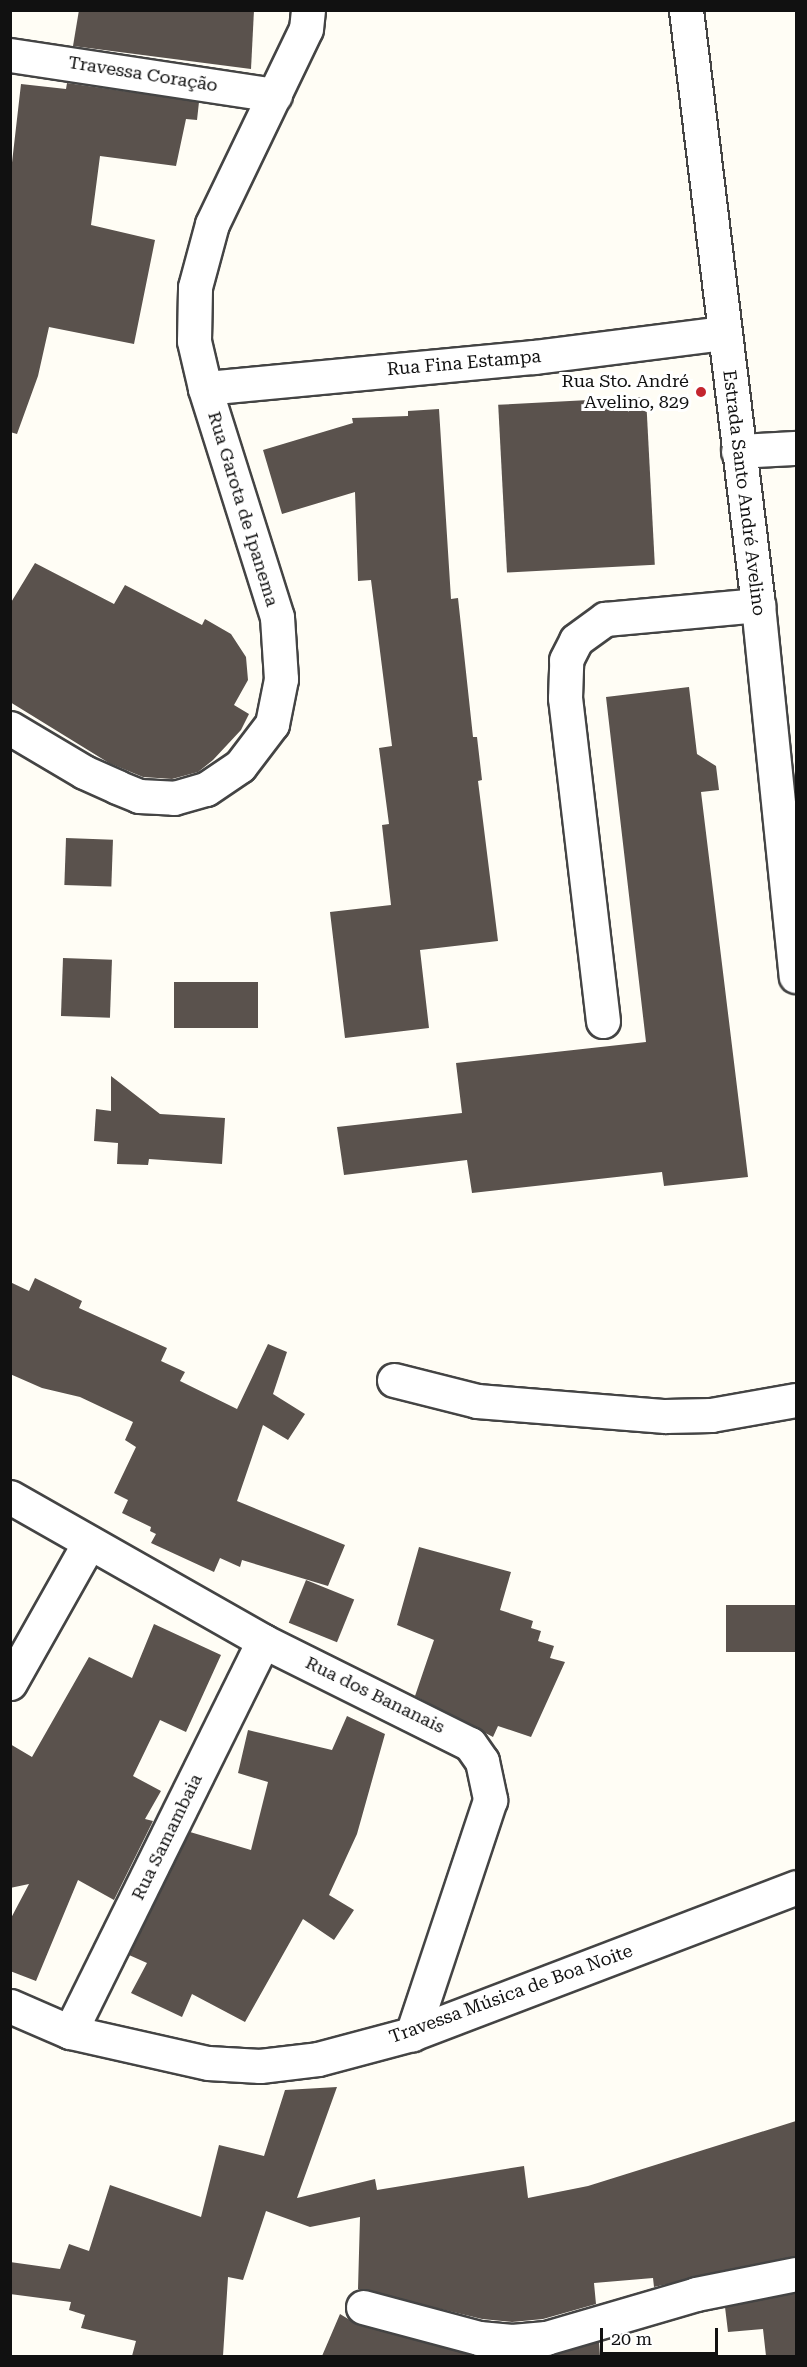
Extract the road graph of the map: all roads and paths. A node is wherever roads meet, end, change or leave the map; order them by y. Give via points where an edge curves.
1 (308, 10) edge
2 (686, 10) edge
3 (10, 55) edge
4 (275, 95) junction
5 (723, 333) junction
6 (205, 388) junction
7 (796, 448) edge
8 (738, 451) junction
9 (758, 605) junction
10 (10, 728) edge
11 (796, 976) edge
12 (603, 1021) dead end
13 (394, 1380) dead end
14 (796, 1400) edge
15 (10, 1497) edge
16 (89, 1544) junction
17 (263, 1641) junction
18 (10, 1683) edge
19 (796, 1887) edge
20 (10, 2006) edge
21 (70, 2032) junction
22 (412, 2034) junction
23 (796, 2274) edge
24 (363, 2307) dead end

1 - 4 street, Rua Garota de Ipanema via 306,29
2 - 5 street, Estrada Santo André Avelino
3 - 4 street, Travessa Coração
4 - 6 street, Rua Garota de Ipanema via 212,224 195,287 194,341
5 - 6 street, Rua Fina Estampa via 534,357
5 - 8 street, Estrada Santo André Avelino
6 - 10 street, Rua Garota de Ipanema via 277,617 281,679 272,724 240,766 206,789 174,798 139,796 84,772
7 - 8 street
8 - 9 street, Estrada Santo André Avelino
9 - 11 street, Estrada Santo André Avelino
9 - 12 street via 605,619 576,640 567,660 565,698
13 - 14 street via 477,1401 665,1416 711,1415
15 - 16 street, Rua dos Bananais
16 - 17 street, Rua dos Bananais
16 - 18 street
17 - 21 street, Rua Samambaia
17 - 22 street, Rua dos Bananais via 470,1743 483,1761 490,1800 481,1836
19 - 22 street, Travessa Música de Boa Noite
20 - 21 street, Travessa Música de Boa Noite
21 - 22 street, Travessa Música de Boa Noite via 208,2063 260,2066 318,2059
23 - 24 street via 696,2294 546,2338 512,2341 479,2338

